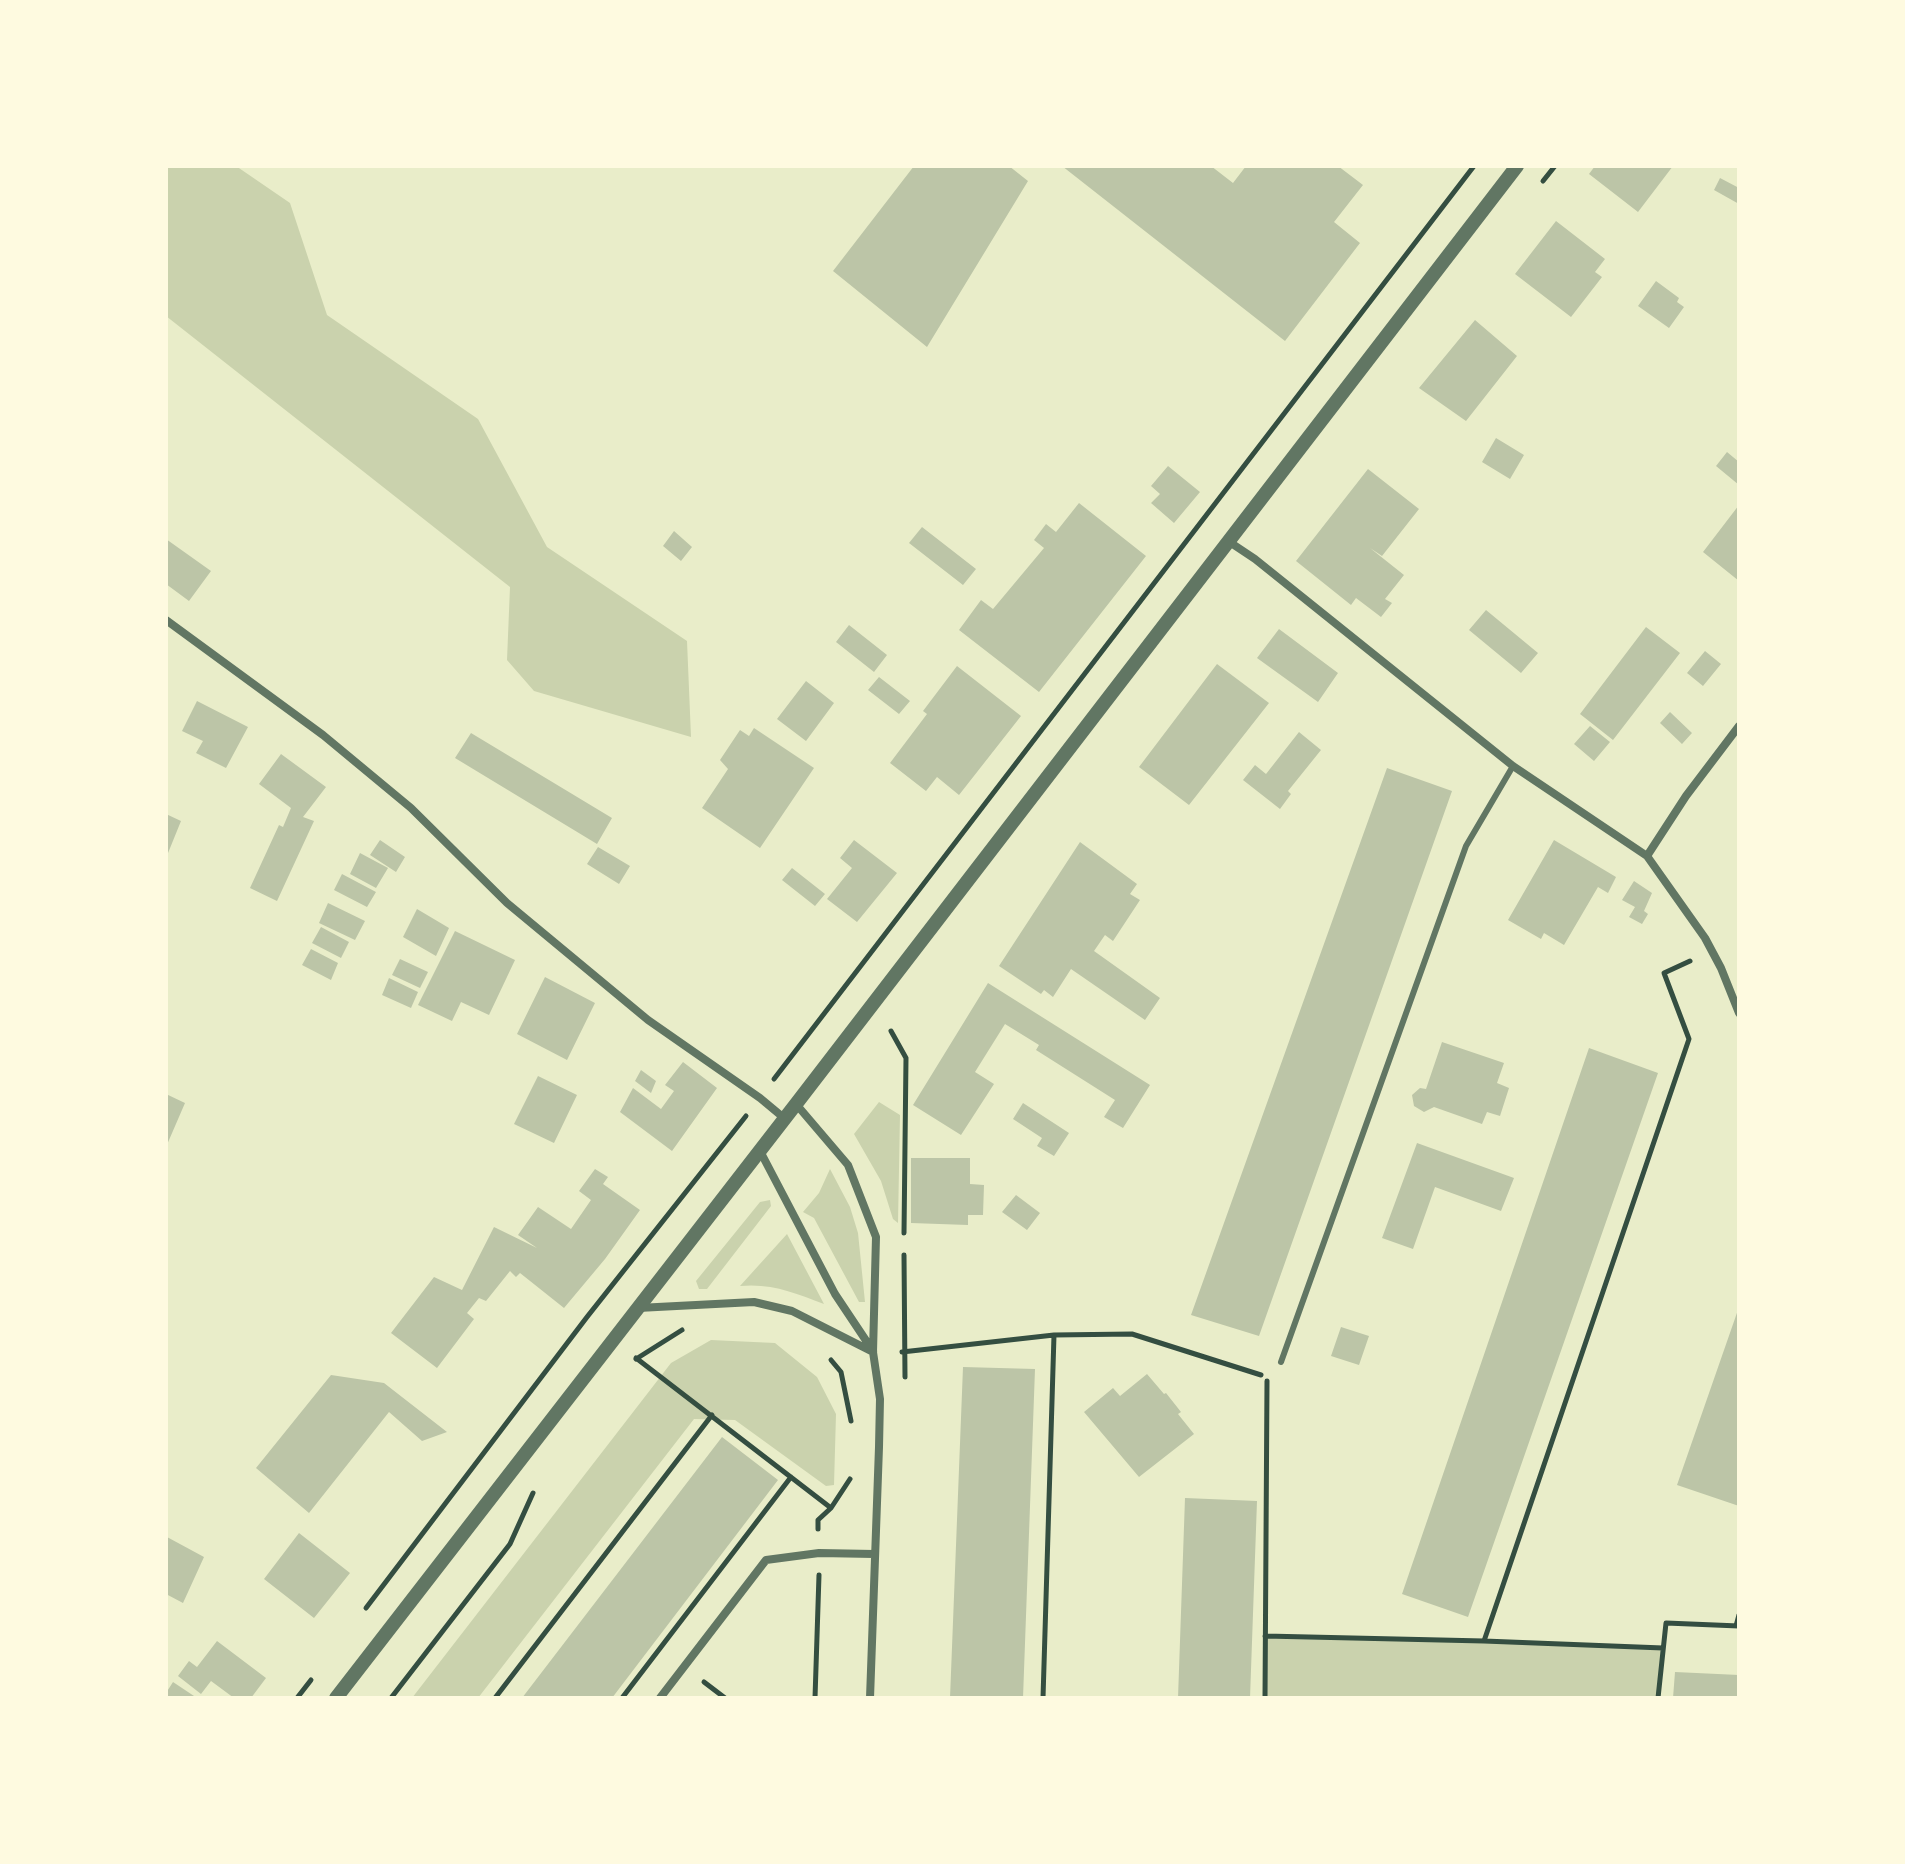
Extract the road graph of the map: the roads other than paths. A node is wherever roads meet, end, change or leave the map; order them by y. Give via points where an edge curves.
1 (1517, 166) edge
2 (1228, 541) junction
3 (166, 620) edge
4 (1739, 726) edge
5 (1513, 766) junction
6 (1647, 856) junction
7 (1739, 1013) edge
8 (796, 1104) junction
9 (784, 1118) junction
10 (760, 1149) junction
11 (638, 1308) junction
12 (873, 1352) junction
13 (1281, 1362) dead end
14 (874, 1554) junction
15 (336, 1698) edge
16 (660, 1698) edge
17 (870, 1698) edge

1 - 2 street
2 - 5 street
2 - 8 street
3 - 9 street via 411,808 507,903 648,1020
4 - 6 street
5 - 6 street
5 - 13 lane via 1466,846
6 - 7 street via 1705,938
8 - 9 street
8 - 12 street via 848,1165 876,1237
9 - 10 street
10 - 11 street
10 - 12 street via 835,1294
11 - 12 street via 754,1302 792,1311
11 - 15 street
12 - 14 street via 880,1399
14 - 16 street via 819,1553 766,1560
14 - 17 street

